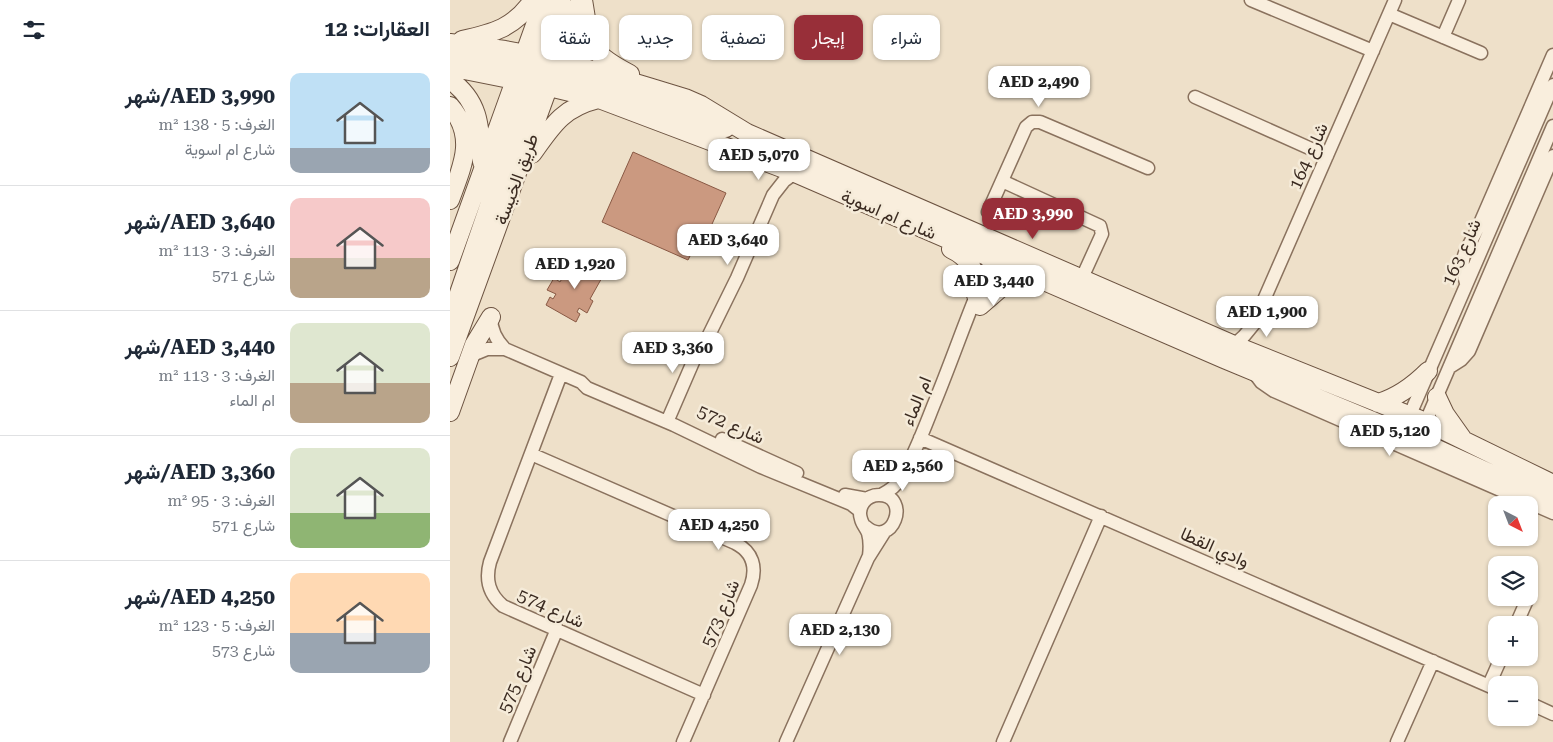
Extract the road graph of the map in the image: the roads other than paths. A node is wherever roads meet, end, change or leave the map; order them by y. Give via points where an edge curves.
1 (524, 0) edge
2 (533, 0) edge
3 (544, 0) edge
4 (562, 0) edge
5 (582, 0) edge
6 (1251, 0) edge
7 (1395, 0) edge
8 (1450, 0) edge
9 (1459, 0) edge
10 (1389, 14) junction
11 (514, 22) junction
12 (1439, 35) junction
13 (450, 43) edge
14 (1373, 51) junction
15 (450, 53) edge
16 (1481, 53) dead end
17 (1553, 55) edge
18 (450, 67) edge
19 (537, 70) junction
20 (450, 80) edge
21 (1553, 85) edge
22 (649, 87) junction
23 (1195, 97) dead end
24 (599, 99) junction
25 (450, 106) edge
26 (1553, 126) edge
27 (747, 133) junction
28 (1327, 156) junction
29 (1553, 156) edge
30 (768, 163) junction
31 (520, 167) junction
32 (1148, 168) dead end
33 (482, 170) junction
34 (795, 173) junction
35 (1002, 181) junction
36 (773, 195) junction
37 (450, 200) edge
38 (470, 206) junction
39 (988, 212) dead end
40 (450, 223) edge
41 (920, 228) junction
42 (999, 252) junction
43 (450, 261) edge
44 (1026, 274) junction
45 (1085, 279) junction
46 (1466, 283) junction
47 (978, 300) junction
48 (491, 317) joint
49 (1253, 325) junction
50 (1234, 346) junction
51 (505, 349) junction
52 (452, 352) edge
53 (470, 356) junction
54 (1256, 363) junction
55 (1450, 367) junction
56 (1428, 372) junction
57 (561, 374) junction
58 (1437, 397) junction
59 (1378, 403) junction
60 (450, 412) edge
61 (1418, 419) junction
62 (672, 420) junction
63 (1410, 437) junction
64 (920, 438) junction
65 (1464, 441) junction
66 (530, 454) junction
67 (901, 478) junction
68 (1553, 484) edge
69 (881, 495) junction
70 (867, 499) junction
71 (1553, 502) edge
72 (896, 507) junction
73 (860, 511) junction
74 (1553, 513) edge
75 (1101, 516) junction
76 (864, 526) junction
77 (885, 531) junction
78 (868, 558) junction
79 (557, 629) junction
80 (1433, 661) junction
81 (1488, 685) edge
82 (704, 696) junction
83 (1538, 707) edge
84 (1553, 714) edge
85 (510, 742) edge
86 (684, 742) edge
87 (786, 742) edge
88 (1003, 742) edge
89 (1397, 742) edge

1 - 11 street
2 - 11 street
3 - 19 street, طريق الخيسة
4 - 19 street
5 - 19 street, طريق الخيسة
5 - 22 street via 589,37 598,55
6 - 14 street
7 - 10 street, شارع 164
8 - 12 street
9 - 12 street
10 - 12 street
10 - 14 street, شارع 164
11 - 13 street via 488,35
12 - 16 street
13 - 19 street
14 - 28 street, شارع 164
15 - 19 street
17 - 46 street via 1478,228 1464,253 1462,264
18 - 19 street
19 - 22 street, شارع ام اسوية
19 - 24 street, شارع ام اسوية
19 - 27 street via 616,90 720,127
19 - 31 street, طريق الخيسة
19 - 33 street, طريق الخيسة
19 - 52 street via 457,299 450,330
20 - 33 street via 467,95 476,112
21 - 46 street, شارع 163
22 - 27 street, شارع ام اسوية via 685,98
23 - 28 street
24 - 30 street, شارع ام اسوية
24 - 31 street via 564,113
25 - 37 street via 460,123 466,144 466,154
26 - 55 street, شارع 163
27 - 42 street, شارع ام اسوية
28 - 49 street, شارع 164
29 - 55 street via 1469,350
30 - 34 street, شارع ام اسوية
30 - 36 street
31 - 52 street, طريق الخيسة
32 - 35 street via 1035,121 1026,127
33 - 38 street, طريق الخيسة
34 - 36 street via 784,180
34 - 41 street, شارع ام اسوية
35 - 39 street
35 - 45 street via 1098,225 1102,234 1095,260
36 - 62 street
38 - 40 street
38 - 43 street, طريق الخيسة
41 - 42 street, شارع ام اسوية
41 - 47 street via 968,261 975,274
42 - 44 street, شارع ام اسوية
42 - 45 street, شارع ام اسوية
42 - 47 street, ام الماء
44 - 47 street
44 - 54 street, شارع ام اسوية
45 - 50 street, شارع ام اسوية
46 - 56 street, شارع 163
47 - 64 street, ام الماء via 972,323 962,336
48 - 51 street via 496,338
48 - 53 street
49 - 50 street, شارع 164
49 - 54 street
50 - 54 street, شارع ام اسوية
51 - 53 street via 487,349
51 - 57 street, شارع 572
53 - 60 street
54 - 59 street, شارع ام اسوية
54 - 63 street, شارع ام اسوية
54 - 74 street via 1261,382 1274,392
55 - 58 street, شارع 163
56 - 59 street via 1404,391
56 - 61 street, شارع 163
57 - 62 street, شارع 572 via 592,384
57 - 66 street, شارع 574
58 - 61 street, شارع 163
58 - 65 street
59 - 61 street, شارع ام اسوية
61 - 63 street, شارع 163
61 - 65 street, شارع ام اسوية
62 - 70 street, شارع 572 via 843,494
62 - 73 street, شارع 572 via 761,467 851,504
63 - 71 street, شارع ام اسوية
64 - 67 street, ام الماء
64 - 75 street, وادي القطا
65 - 68 street, شارع ام اسوية
66 - 79 street, شارع 574 via 487,578 492,594 503,606
66 - 82 street, شارع 573 via 749,553 755,568 754,576
67 - 69 street, ام الماء
67 - 72 street, ام الماء
69 - 70 street
69 - 72 street via 893,501
70 - 73 street
72 - 77 street via 894,524
73 - 76 street
75 - 80 street, وادي القطا
75 - 88 street
76 - 77 street via 874,531
76 - 78 street via 870,542
77 - 78 street
78 - 87 street
79 - 82 street, شارع 574
79 - 85 street, شارع 575
80 - 81 street, وادي القطا
80 - 89 street
82 - 86 street, شارع 573
83 - 84 street

